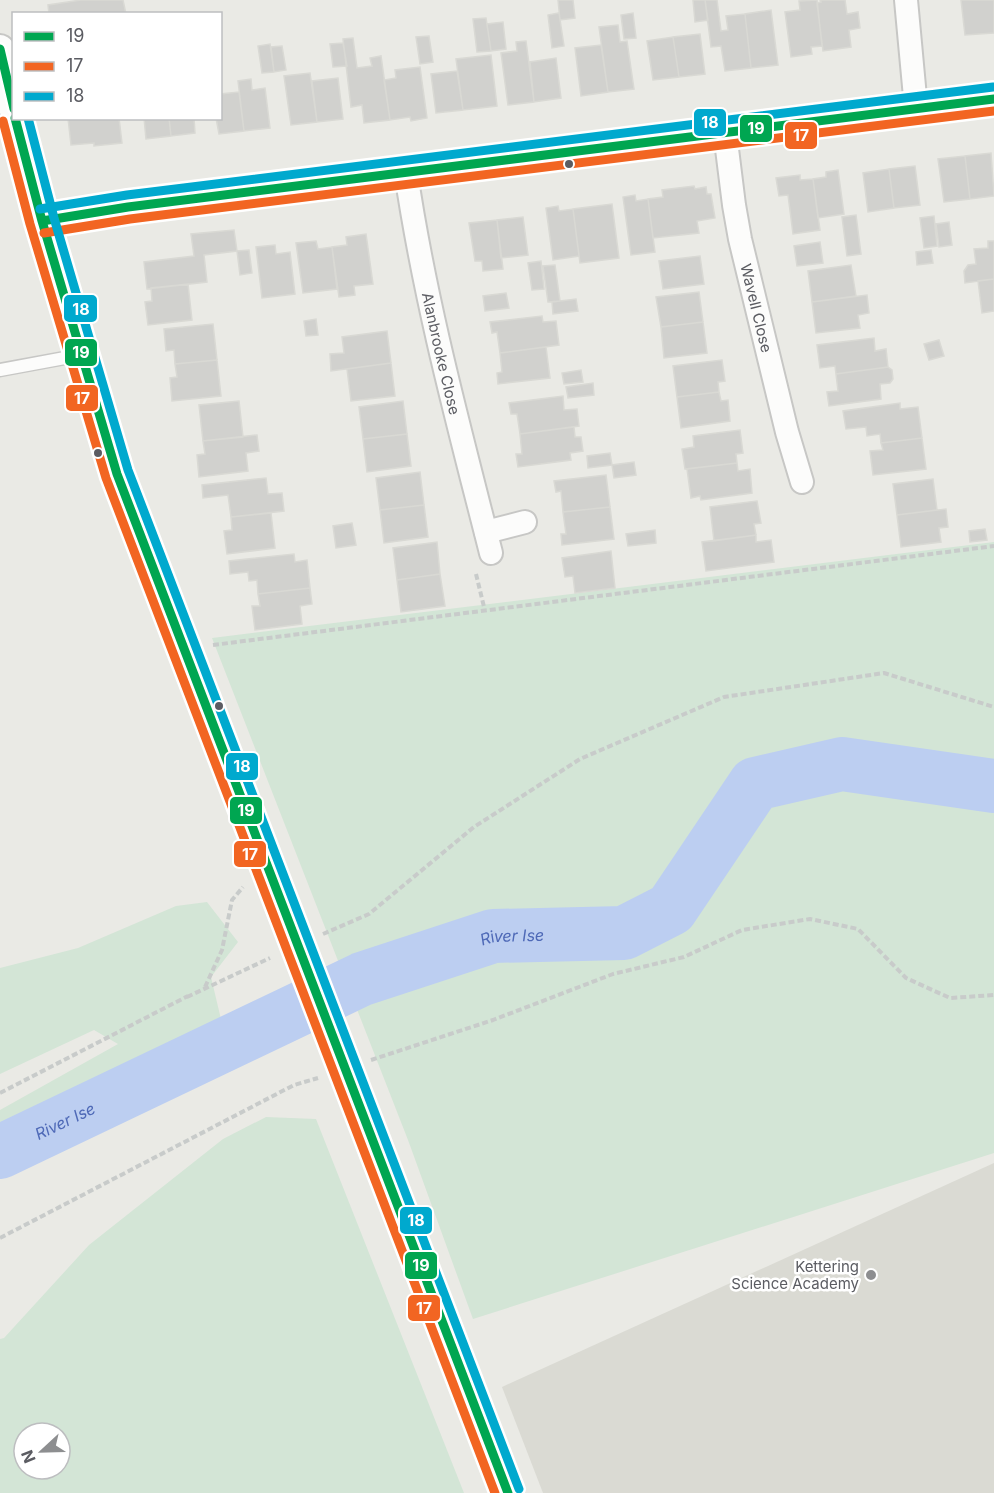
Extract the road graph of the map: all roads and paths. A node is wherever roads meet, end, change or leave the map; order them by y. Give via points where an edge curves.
1 (906, 0) edge
2 (0, 49) edge
3 (994, 99) edge
4 (12, 102) edge
5 (916, 108) junction
6 (16, 120) edge
7 (725, 133) junction
8 (406, 173) junction
9 (42, 221) junction
10 (81, 355) junction
11 (0, 370) edge
12 (802, 482) dead end
13 (525, 522) dead end
14 (994, 546) edge
15 (484, 551) junction
16 (485, 611) junction
17 (213, 645) dead end
18 (994, 707) edge
19 (265, 861) junction
20 (315, 937) dead end
21 (272, 956) dead end
22 (994, 995) edge
23 (187, 997) junction
24 (361, 1064) dead end
25 (327, 1075) dead end
26 (0, 1093) edge
27 (0, 1238) edge
28 (508, 1493) edge

1 - 5 street
2 - 4 street
3 - 5 street
5 - 7 street
6 - 9 street
7 - 8 street
7 - 12 street, Wavell Close via 740,239
8 - 9 street
8 - 15 street, Alanbrooke Close via 430,308
9 - 10 street
10 - 11 lane
10 - 19 street via 117,474
13 - 15 street
14 - 16 path
15 - 16 path
16 - 17 path
18 - 20 path via 884,673 724,697 580,759 474,827 369,914
19 - 23 path via 232,900 222,950 206,987
19 - 28 street, bridge
21 - 23 path
22 - 24 path via 950,998 906,978 858,929 810,919 742,930 684,957 613,974
23 - 26 path
25 - 27 path via 294,1086

